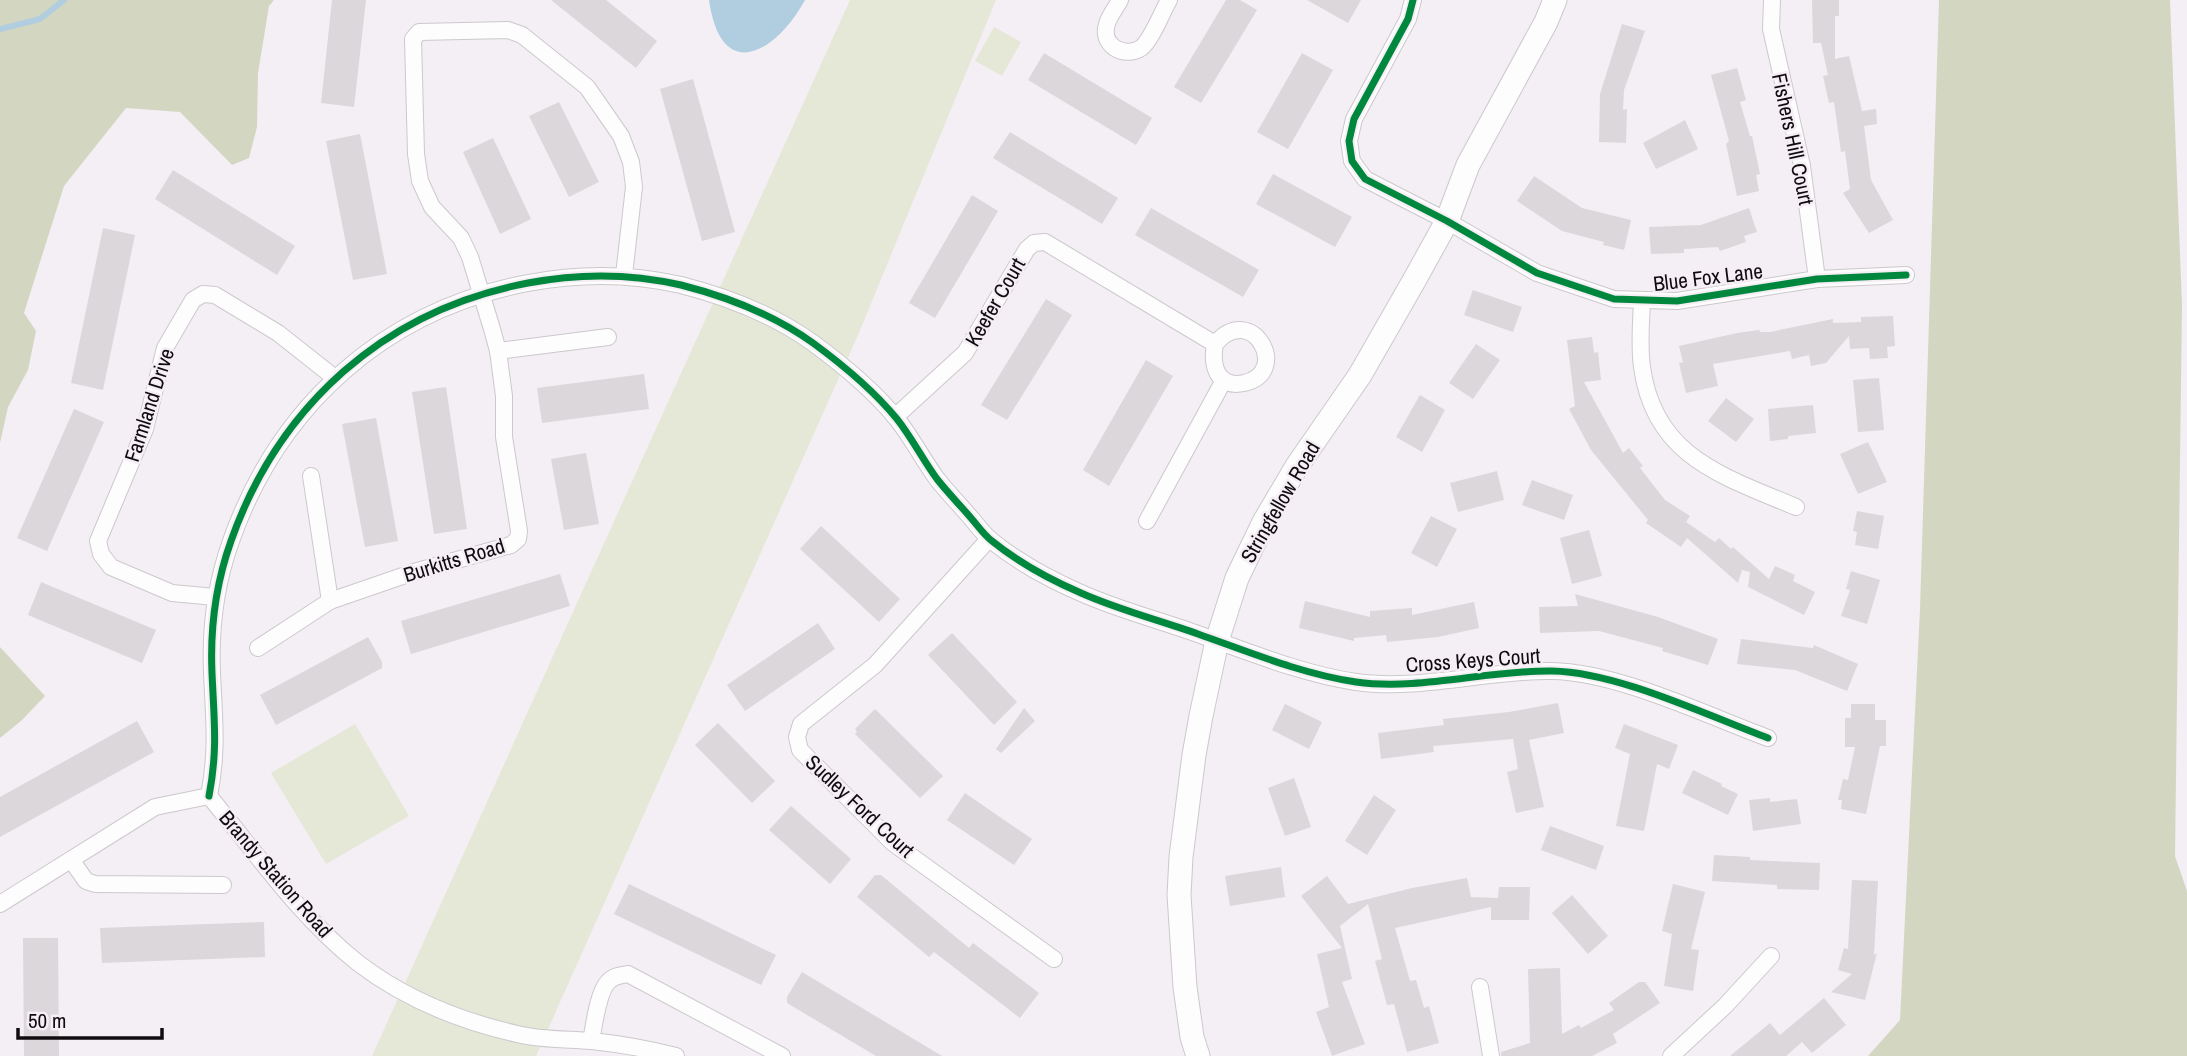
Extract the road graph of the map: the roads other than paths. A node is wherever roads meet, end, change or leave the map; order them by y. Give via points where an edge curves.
1 (1120, 0) edge
2 (1169, 0) edge
3 (1413, 0) edge
4 (1555, 0) edge
5 (1772, 0) edge
6 (1447, 221) junction
7 (624, 275) junction
8 (1906, 275) dead end
9 (1817, 279) junction
10 (481, 293) junction
11 (1642, 302) junction
12 (608, 337) dead end
13 (1214, 344) junction
14 (498, 351) junction
15 (335, 378) junction
16 (1224, 380) junction
17 (895, 417) junction
18 (311, 476) dead end
19 (1796, 507) dead end
20 (1147, 521) dead end
21 (989, 539) junction
22 (215, 597) junction
23 (330, 601) junction
24 (1217, 640) junction
25 (258, 648) dead end
26 (1768, 738) dead end
27 (209, 796) junction
28 (72, 861) junction
29 (223, 885) dead end
30 (0, 904) edge
31 (1771, 956) dead end
32 (1054, 959) dead end
33 (1480, 987) dead end
34 (591, 1041) junction
35 (676, 1056) edge
36 (782, 1056) edge
37 (1198, 1056) edge
38 (1492, 1056) edge
39 (1671, 1056) edge

1 - 2 street via 1106,26 1107,41 1116,50 1131,53 1143,47
3 - 6 street, Blue Fox Lane via 1408,19 1354,119 1349,141 1352,161 1366,179
4 - 6 main road, Stringfellow Road via 1468,165
5 - 9 street, Fishers Hill Court via 1771,29 1802,166
6 - 11 street, Blue Fox Lane via 1537,274 1603,296
6 - 24 main road, Stringfellow Road via 1360,375 1264,522 1237,578
7 - 10 street, Brandy Station Road via 555,278
7 - 10 street, Burkitts Road via 634,187 631,162 621,135 587,87 522,35 508,30 419,33 413,39 420,181 432,208 461,238
7 - 17 street, Brandy Station Road via 705,291 785,325 831,357
8 - 9 street, Blue Fox Lane
9 - 11 street, Blue Fox Lane
10 - 14 street, Burkitts Road
10 - 15 street, Brandy Station Road via 416,320
11 - 19 street via 1644,380 1654,410 1671,436 1704,466
12 - 14 street
13 - 16 street via 1215,371
13 - 16 street via 1234,330 1259,338 1265,348 1267,360 1252,381
13 - 17 street, Keefer Court via 1045,242 1034,243 965,353
14 - 23 street, Burkitts Road via 503,437 518,539 511,545
15 - 22 street, Brandy Station Road via 292,425 262,470 231,542
15 - 22 street, Farmland Drive via 278,332 215,295 203,294 193,300 165,348 145,429 98,541 111,567 172,593
16 - 20 street
17 - 21 street, Brandy Station Road via 940,482
18 - 23 street
21 - 24 street, Brandy Station Road via 1077,592
21 - 32 street, Sudley Ford Court via 875,665 801,723 797,737 800,750 893,843
22 - 27 street, Brandy Station Road via 211,670 216,733
23 - 25 street, Burkitts Road
24 - 26 street, Cross Keys Court via 1309,671 1359,682 1576,673 1629,686
24 - 37 main road, Stringfellow Road via 1194,755 1179,895 1185,987
27 - 28 street via 155,807
27 - 34 street, Brandy Station Road via 332,940 387,983 419,1001 486,1026 522,1035
28 - 29 street via 86,881 95,884
28 - 30 street
31 - 39 street
33 - 38 street
34 - 35 street, Brandy Station Road
34 - 36 street via 603,989 609,980 628,974

